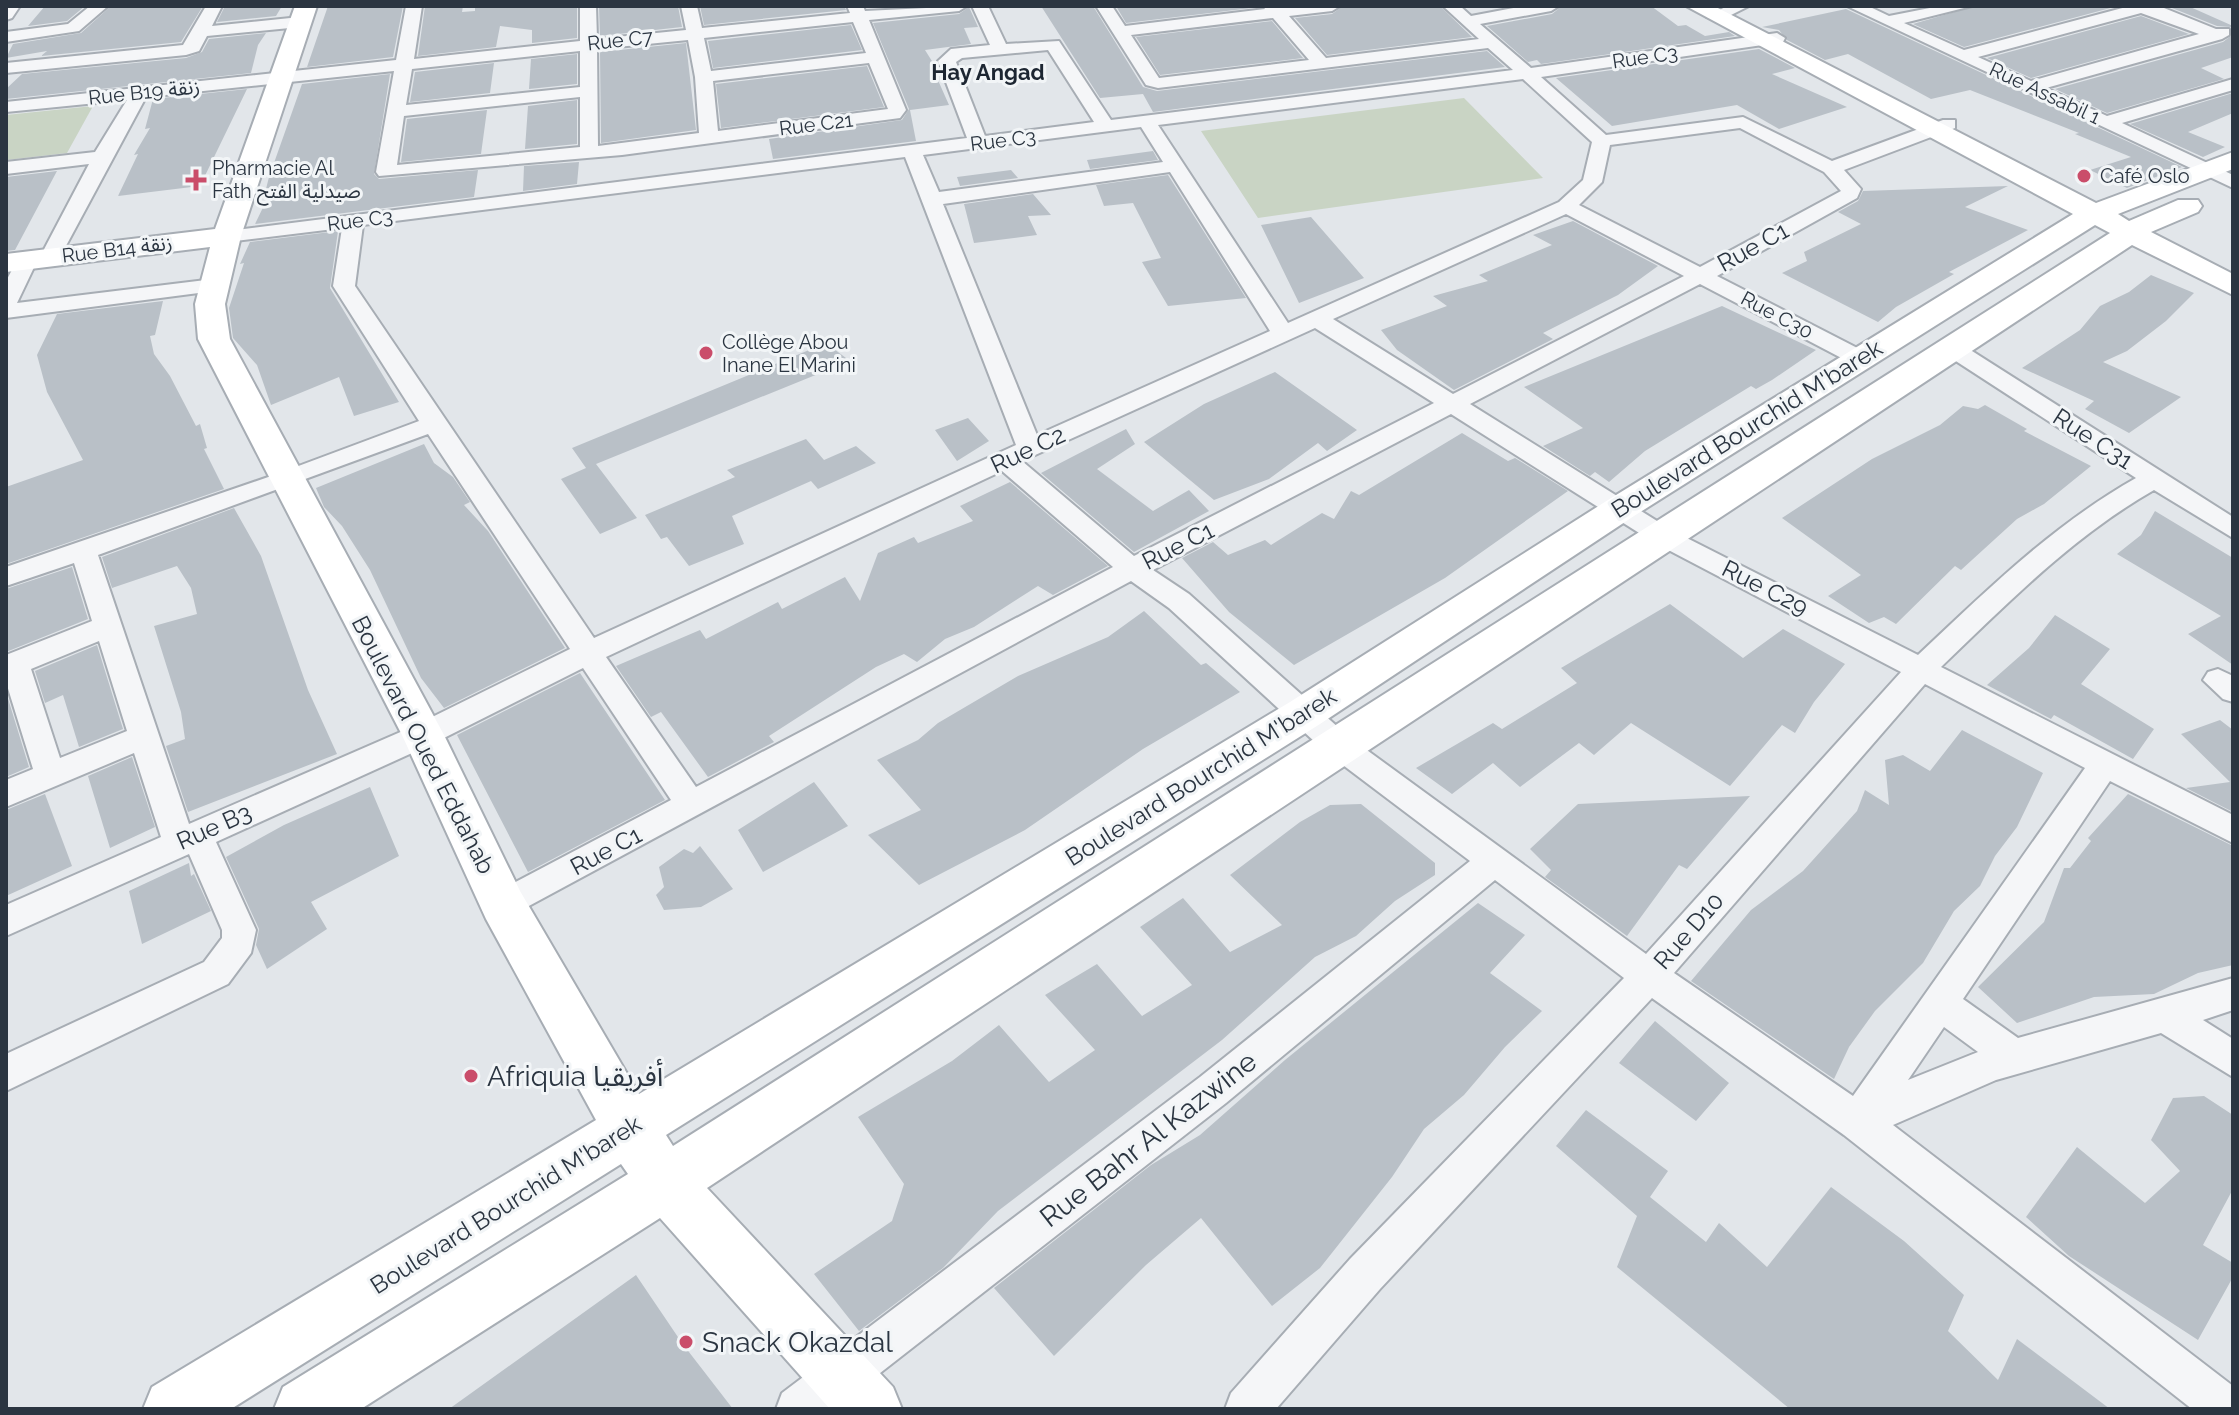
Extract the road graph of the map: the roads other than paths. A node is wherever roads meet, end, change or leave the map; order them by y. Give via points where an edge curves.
1 (12, 6) edge
2 (100, 6) edge
3 (214, 6) edge
4 (416, 6) edge
5 (588, 6) edge
6 (689, 6) edge
7 (959, 6) edge
8 (980, 6) edge
9 (1104, 6) edge
10 (1332, 6) edge
11 (1451, 6) edge
12 (1551, 6) edge
13 (1558, 6) edge
14 (1855, 6) edge
15 (1964, 6) edge
16 (1274, 9) edge
17 (1719, 9) edge
18 (857, 11) edge
19 (303, 14) edge
20 (6, 15) edge
21 (1468, 21) junction
22 (1888, 21) junction
23 (1122, 31) junction
24 (201, 32) junction
25 (2224, 32) edge
26 (693, 33) junction
27 (6, 37) edge
28 (1502, 38) junction
29 (1768, 40) junction
30 (589, 43) junction
31 (1000, 48) junction
32 (1963, 56) junction
33 (874, 57) junction
34 (1352, 59) junction
35 (1321, 63) junction
36 (402, 64) junction
37 (6, 68) edge
38 (1525, 74) junction
39 (704, 77) junction
40 (282, 78) junction
41 (2233, 84) edge
42 (2031, 87) junction
43 (588, 91) junction
44 (1383, 91) junction
45 (140, 92) junction
46 (6, 107) edge
47 (396, 112) junction
48 (1146, 121) junction
49 (2108, 122) junction
50 (1106, 127) junction
51 (1941, 127) junction
52 (709, 137) junction
53 (1602, 141) junction
54 (978, 143) junction
55 (622, 149) junction
56 (589, 150) junction
57 (912, 150) junction
58 (102, 157) junction
59 (1175, 166) junction
60 (6, 168) edge
61 (1831, 168) junction
62 (2227, 175) edge
63 (616, 189) junction
64 (933, 199) junction
65 (1566, 206) junction
66 (2118, 220) junction
67 (353, 221) junction
68 (227, 236) junction
69 (27, 260) edge
70 (2233, 270) edge
71 (1702, 275) junction
72 (214, 285) junction
73 (2233, 286) edge
74 (6, 304) edge
75 (6, 311) edge
76 (1314, 317) junction
77 (1282, 332) junction
78 (1875, 348) junction
79 (1944, 354) junction
80 (1454, 404) junction
81 (433, 424) junction
82 (1018, 454) junction
83 (2154, 479) junction
84 (286, 480) junction
85 (1621, 508) junction
86 (2233, 529) edge
87 (1664, 537) junction
88 (83, 550) junction
89 (1132, 569) junction
90 (6, 577) edge
91 (108, 626) junction
92 (588, 653) junction
93 (11, 666) edge
94 (1922, 668) junction
95 (1305, 713) junction
96 (423, 735) junction
97 (145, 736) junction
98 (1338, 745) junction
99 (2104, 765) junction
100 (50, 775) junction
101 (6, 794) edge
102 (691, 805) junction
103 (2233, 830) edge
104 (188, 839) junction
105 (1493, 862) junction
106 (503, 905) junction
107 (6, 921) edge
108 (1649, 976) junction
109 (2233, 994) edge
110 (1940, 1003) junction
111 (2168, 1018) junction
112 (2014, 1057) junction
113 (2233, 1060) edge
114 (6, 1073) edge
115 (1858, 1122) junction
116 (630, 1129) junction
117 (665, 1183) junction
118 (855, 1393) edge
119 (174, 1409) edge
120 (305, 1409) edge
121 (798, 1409) edge
122 (1247, 1409) edge
123 (2227, 1409) edge

1 - 20 street
2 - 27 street via 73,28
3 - 24 street
4 - 36 street
5 - 30 street
6 - 26 street
7 - 18 street, Rue C7
8 - 31 street
9 - 23 street
10 - 16 street
11 - 21 street
12 - 21 street
13 - 28 street
14 - 22 street, Rue Assabil 1
15 - 22 street
16 - 23 street
16 - 35 street
17 - 29 main road
18 - 26 street, Rue C7
18 - 33 street, Rue C21
19 - 24 street
19 - 40 main road, Boulevard Oued Eddahab
21 - 28 street
22 - 32 street, Rue Assabil 1
23 - 35 street via 1158,83
24 - 37 street via 186,50
25 - 32 street via 2141,8
25 - 42 street
26 - 30 street, Rue C7
26 - 39 street
28 - 34 street
28 - 38 street
29 - 38 street, Rue C3
29 - 51 main road
30 - 36 street, Rue C7
30 - 43 street
31 - 50 street via 1056,47
31 - 54 street via 957,53 947,61
32 - 42 street, Rue Assabil 1
33 - 39 street
33 - 52 street, Rue C21 via 897,110 894,114
34 - 35 street
34 - 44 street
36 - 40 street, Rue C7
36 - 47 street
38 - 44 street, Rue C3
38 - 53 street
39 - 52 street
40 - 45 street, Rue B19 زنقة
40 - 68 main road, Boulevard Oued Eddahab
41 - 49 street
42 - 49 street, Rue Assabil 1
43 - 47 street
43 - 56 street
44 - 48 street, Rue C3
45 - 46 street, Rue B19 زنقة
45 - 58 street
47 - 56 street, Rue C21 via 386,172
48 - 50 street, Rue C3
48 - 59 street
49 - 62 street, Rue Assabil 1
50 - 54 street, Rue C3
51 - 61 street
51 - 66 main road
52 - 55 street, Rue C21
53 - 61 street via 1743,122
53 - 65 street, Rue C2 via 1592,182
54 - 57 street, Rue C3
55 - 56 street, Rue C21
55 - 63 street
57 - 63 street, Rue C3
57 - 64 street
58 - 60 street
58 - 69 street
59 - 64 street
59 - 77 street
61 - 71 street, Rue C1 via 1851,189 1844,198
62 - 66 main road, Boulevard Bourchid M'barek
63 - 67 street, Rue C3
64 - 82 street
65 - 71 street, Rue C30
65 - 76 street, Rue C2
66 - 70 main road
66 - 73 main road
66 - 78 main road, Boulevard Bourchid M'barek
66 - 79 main road, Boulevard Bourchid M'barek
67 - 68 street, Rue C3
67 - 81 street via 344,286
68 - 69 main road, Rue B14 زنقة
68 - 72 main road, Boulevard Oued Eddahab
69 - 74 street
71 - 78 street, Rue C30
71 - 80 street, Rue C1
72 - 75 street
72 - 84 main road, Boulevard Oued Eddahab via 209,322 214,339
76 - 77 street, Rue C2
76 - 80 street, Rue C29
77 - 82 street, Rue C2
78 - 79 main road
78 - 85 main road, Boulevard Bourchid M'barek
79 - 83 street, Rue C31
79 - 87 main road, Boulevard Bourchid M'barek
80 - 85 street, Rue C29
80 - 89 street, Rue C1
81 - 84 street
81 - 92 street
82 - 89 street
82 - 92 street, Rue C2
83 - 86 street, Rue C31
83 - 94 street, Rue D10 via 2050,547
84 - 88 street
84 - 96 main road, Boulevard Oued Eddahab
85 - 87 street, Rue C29
85 - 95 main road, Boulevard Bourchid M'barek
87 - 94 street, Rue C29
87 - 98 main road, Boulevard Bourchid M'barek
88 - 90 street
88 - 91 street
89 - 95 street via 1179,601
89 - 102 street, Rue C1
91 - 93 street
91 - 97 street
92 - 96 street, Rue C2
92 - 102 street
93 - 100 street
94 - 99 street, Rue C29
94 - 108 street, Rue D10
95 - 98 street
95 - 116 main road, Boulevard Bourchid M'barek
96 - 104 street, Rue B3
96 - 106 main road, Boulevard Oued Eddahab
97 - 100 street
97 - 104 street
98 - 105 street
98 - 117 main road, Boulevard Bourchid M'barek
99 - 103 street, Rue C29
99 - 110 street
100 - 101 street
102 - 106 street, Rue C1
104 - 107 street, Rue B3
104 - 114 street via 239,930 239,942 226,964 196,984
105 - 108 street
105 - 118 street, Rue Bahr Al Kazwine
106 - 116 main road, Boulevard Oued Eddahab
108 - 115 street
108 - 122 street, Rue D10 via 1365,1274
109 - 111 street
110 - 112 street
110 - 115 street
111 - 112 street
111 - 113 street
112 - 115 street
115 - 123 street
116 - 117 main road, Boulevard Oued Eddahab
116 - 119 main road, Boulevard Bourchid M'barek
117 - 118 main road, Boulevard Oued Eddahab
117 - 120 main road, Boulevard Bourchid M'barek
118 - 121 street, Rue Bahr Al Kazwine

